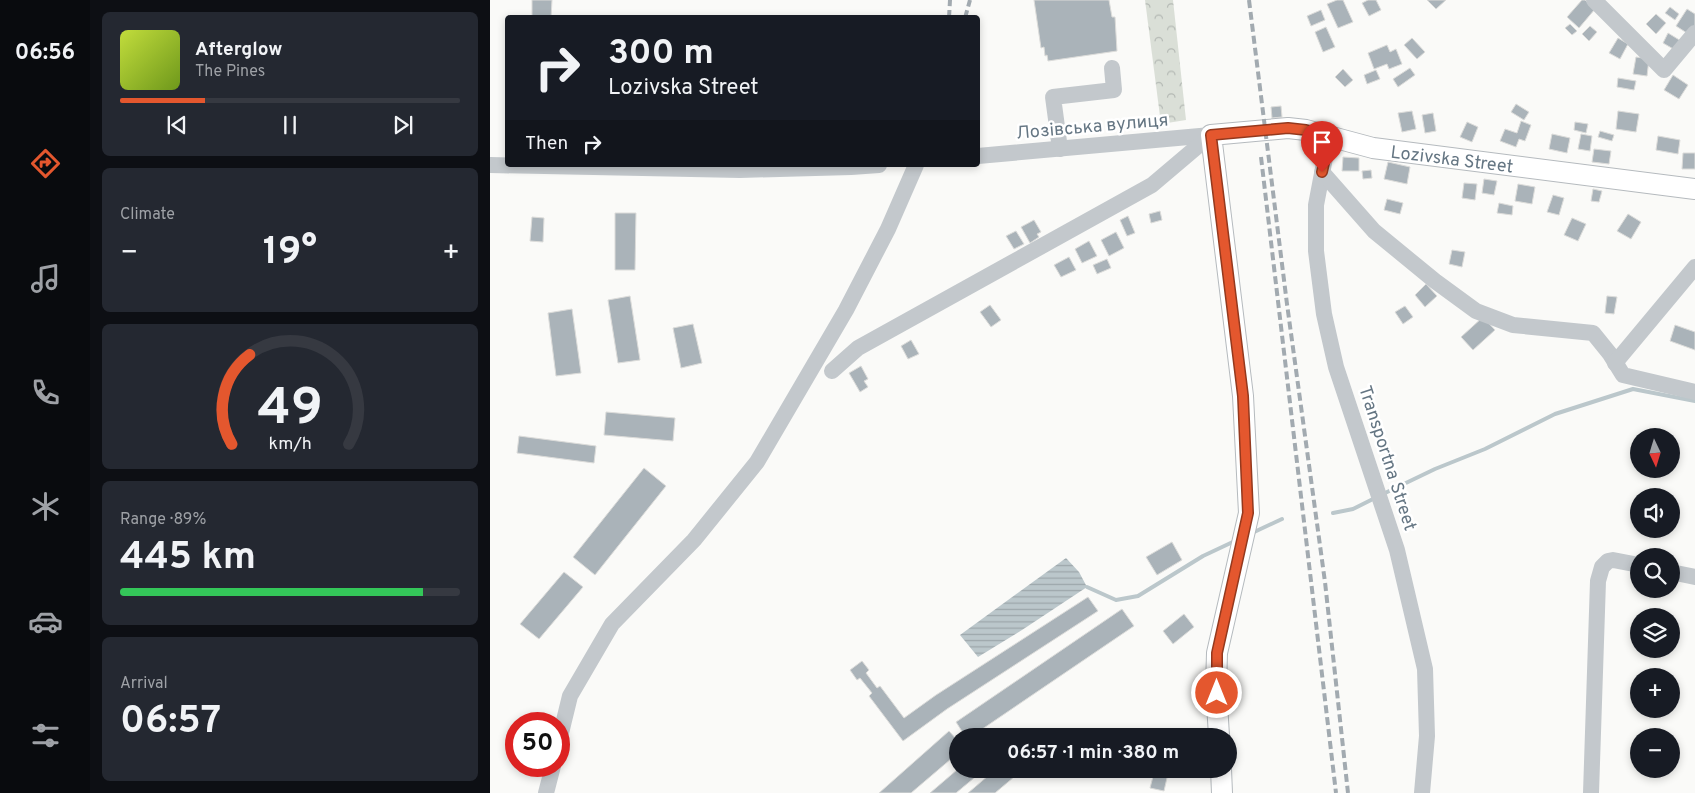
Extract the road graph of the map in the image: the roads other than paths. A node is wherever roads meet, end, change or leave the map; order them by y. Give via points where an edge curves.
1 (1594, 0) edge
2 (1695, 33) edge
3 (1112, 68) dead end
4 (1211, 135) junction
5 (1330, 136) junction
6 (1060, 149) junction
7 (980, 156) edge
8 (490, 166) edge
9 (505, 166) edge
10 (552, 167) edge
11 (851, 167) edge
12 (915, 167) edge
13 (1322, 172) junction
14 (1695, 189) edge
15 (1695, 267) edge
16 (1615, 363) junction
17 (832, 371) dead end
18 (1695, 392) edge
19 (1630, 563) edge
20 (1680, 574) edge
21 (1695, 577) edge
22 (566, 712) edge
23 (1219, 728) edge
24 (550, 777) edge
25 (1221, 778) edge
26 (546, 793) edge
27 (1222, 793) edge
28 (1422, 793) edge
29 (1591, 793) edge

1 - 2 street via 1664,70
3 - 6 street via 1114,90 1053,98
4 - 5 main road, Lozivska Street via 1288,128
4 - 6 street, Лозівська вулиця
4 - 17 street via 1152,185 858,348
4 - 23 main road via 1243,396 1248,513 1217,653
5 - 13 street, Transportna Street
5 - 14 main road, Lozivska Street via 1373,148 1419,155
6 - 7 street, Лозівська вулиця
8 - 9 street
10 - 11 street via 740,170
12 - 22 street via 888,229 846,310 757,462 694,540 612,624 570,696
13 - 16 street via 1374,231 1476,311 1514,325 1593,333
13 - 28 street, Transportna Street via 1316,205 1316,251 1324,314 1336,367 1397,550 1425,669 1427,736
15 - 16 street
16 - 18 street via 1622,375
19 - 29 street via 1608,561 1602,567 1598,581
20 - 21 street
24 - 26 street
25 - 27 main road

